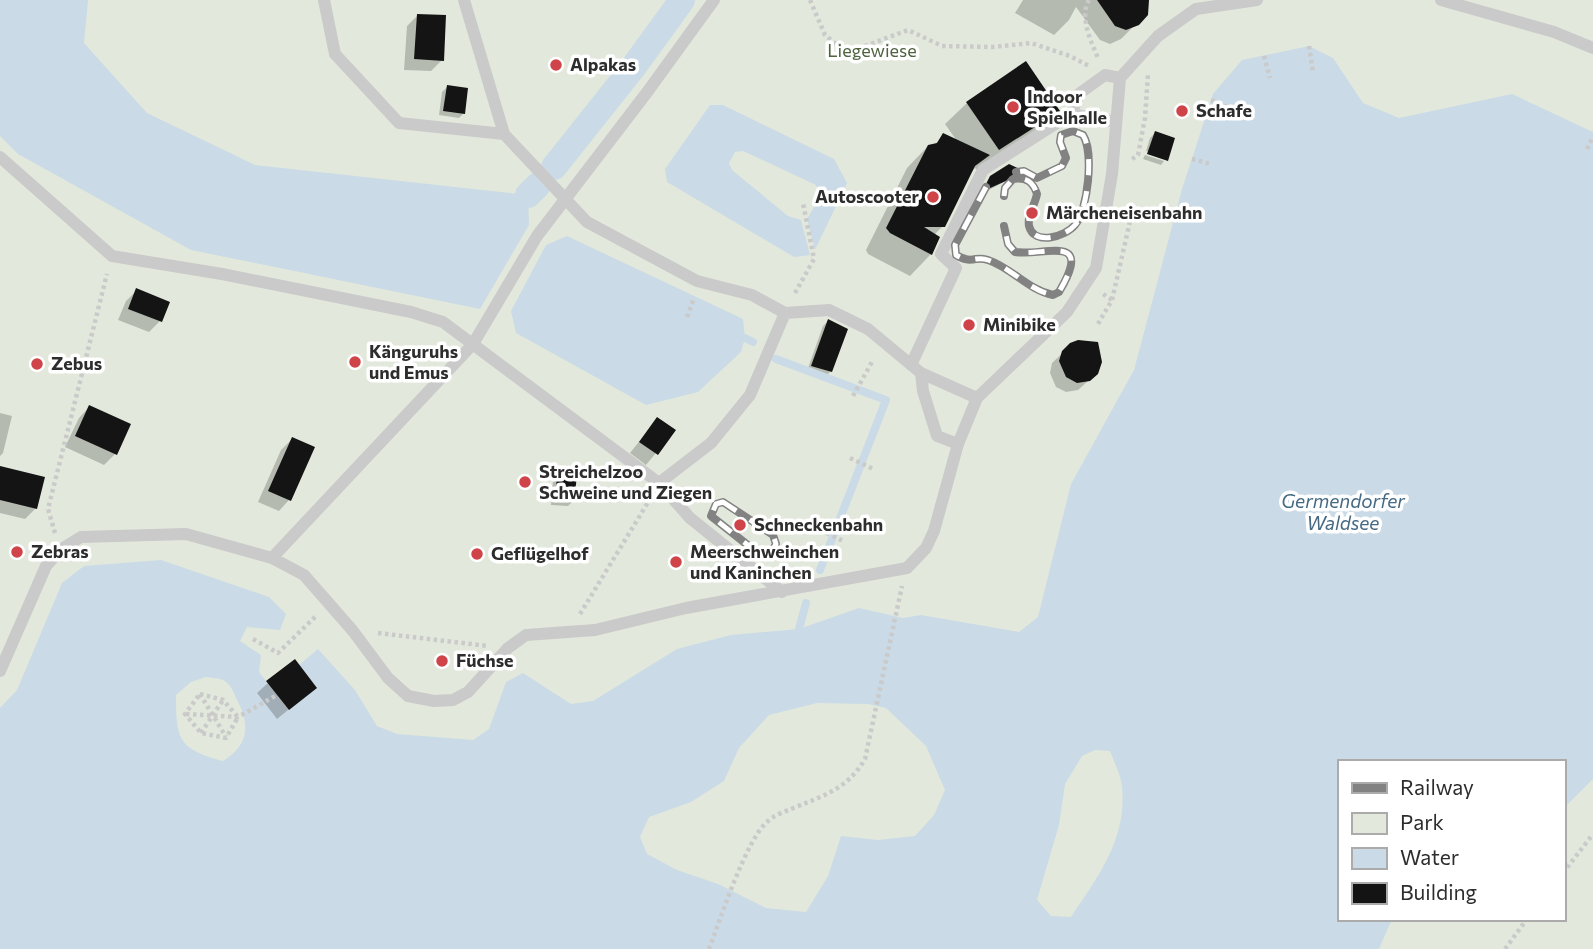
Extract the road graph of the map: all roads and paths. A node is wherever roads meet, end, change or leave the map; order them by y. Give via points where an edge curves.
1 (324, 0) edge
2 (464, 0) edge
3 (714, 0) edge
4 (810, 0) edge
5 (1089, 0) edge
6 (1257, 0) edge
7 (1441, 0) edge
8 (1309, 46) dead end
9 (1593, 48) edge
10 (1146, 49) junction
11 (1264, 56) dead end
12 (1313, 72) dead end
13 (1105, 75) junction
14 (1120, 78) junction
15 (1270, 78) dead end
16 (1211, 100) dead end
17 (1232, 109) dead end
18 (1071, 114) junction
19 (1116, 122) junction
20 (504, 134) junction
21 (1593, 136) edge
22 (1587, 149) dead end
23 (0, 157) edge
24 (1192, 159) dead end
25 (1211, 163) dead end
26 (1112, 174) junction
27 (564, 198) junction
28 (803, 203) dead end
29 (112, 256) junction
30 (1087, 283) junction
31 (697, 291) dead end
32 (785, 313) junction
33 (687, 317) dead end
34 (1098, 324) dead end
35 (473, 344) junction
36 (872, 362) dead end
37 (916, 369) junction
38 (853, 396) dead end
39 (977, 398) junction
40 (958, 444) junction
41 (850, 457) dead end
42 (873, 469) dead end
43 (659, 483) junction
44 (587, 496) dead end
45 (820, 530) dead end
46 (843, 541) dead end
47 (60, 550) junction
48 (272, 558) junction
49 (782, 592) junction
50 (330, 604) junction
51 (895, 608) dead end
52 (353, 631) junction
53 (570, 631) junction
54 (253, 639) dead end
55 (508, 648) junction
56 (0, 671) edge
57 (200, 694) junction
58 (277, 695) dead end
59 (223, 700) junction
60 (185, 714) junction
61 (213, 716) junction
62 (238, 717) junction
63 (201, 733) junction
64 (226, 738) junction
65 (1593, 834) edge
66 (1565, 870) edge
67 (1526, 921) edge
68 (709, 949) edge
69 (1505, 949) edge

1 - 20 lane via 335,54 399,123
2 - 20 lane
3 - 27 lane
4 - 13 path via 825,35 844,51 908,30 942,46 1031,43 1070,56
5 - 13 path via 1088,35
6 - 10 lane via 1196,9
7 - 9 lane
8 - 12 path
10 - 14 lane
10 - 26 path via 1147,92 1138,155
11 - 15 path
13 - 14 lane
13 - 18 lane via 1080,93
14 - 19 lane
16 - 17 path
18 - 19 lane
18 - 37 lane via 983,170 941,254 956,268
19 - 26 lane
20 - 27 lane
21 - 22 path
23 - 29 lane
24 - 25 path
26 - 30 lane via 1096,268
27 - 32 lane via 587,222 697,281 752,295
27 - 35 lane
28 - 32 path via 814,259
29 - 35 lane via 411,312 443,322
29 - 47 path via 48,509
30 - 34 path via 1112,300
30 - 39 lane via 1067,312
31 - 33 path
32 - 37 lane via 829,310 868,329
32 - 43 lane via 750,395 711,443
35 - 43 lane
35 - 48 lane
36 - 38 path
37 - 39 lane
37 - 40 lane via 937,436
39 - 40 lane
40 - 49 lane via 934,531 926,548 907,568
41 - 42 path
43 - 44 path via 618,496
43 - 49 lane via 690,518
43 - 53 path
45 - 46 path
47 - 48 lane via 81,537 186,534
47 - 56 lane via 46,566
48 - 50 lane via 304,575
49 - 53 lane via 595,630
50 - 52 lane
50 - 54 path via 278,653
51 - 68 path via 865,760 842,787 768,821 759,830
52 - 55 path
52 - 55 lane via 388,678 408,696 434,701 453,700 468,692
53 - 55 lane via 526,635
57 - 59 path
57 - 60 path
57 - 61 path
58 - 62 path
59 - 61 path
59 - 62 path
60 - 61 path
60 - 63 path
61 - 62 path
61 - 63 path
61 - 64 path
62 - 64 path
63 - 64 path
65 - 66 path
67 - 69 path

